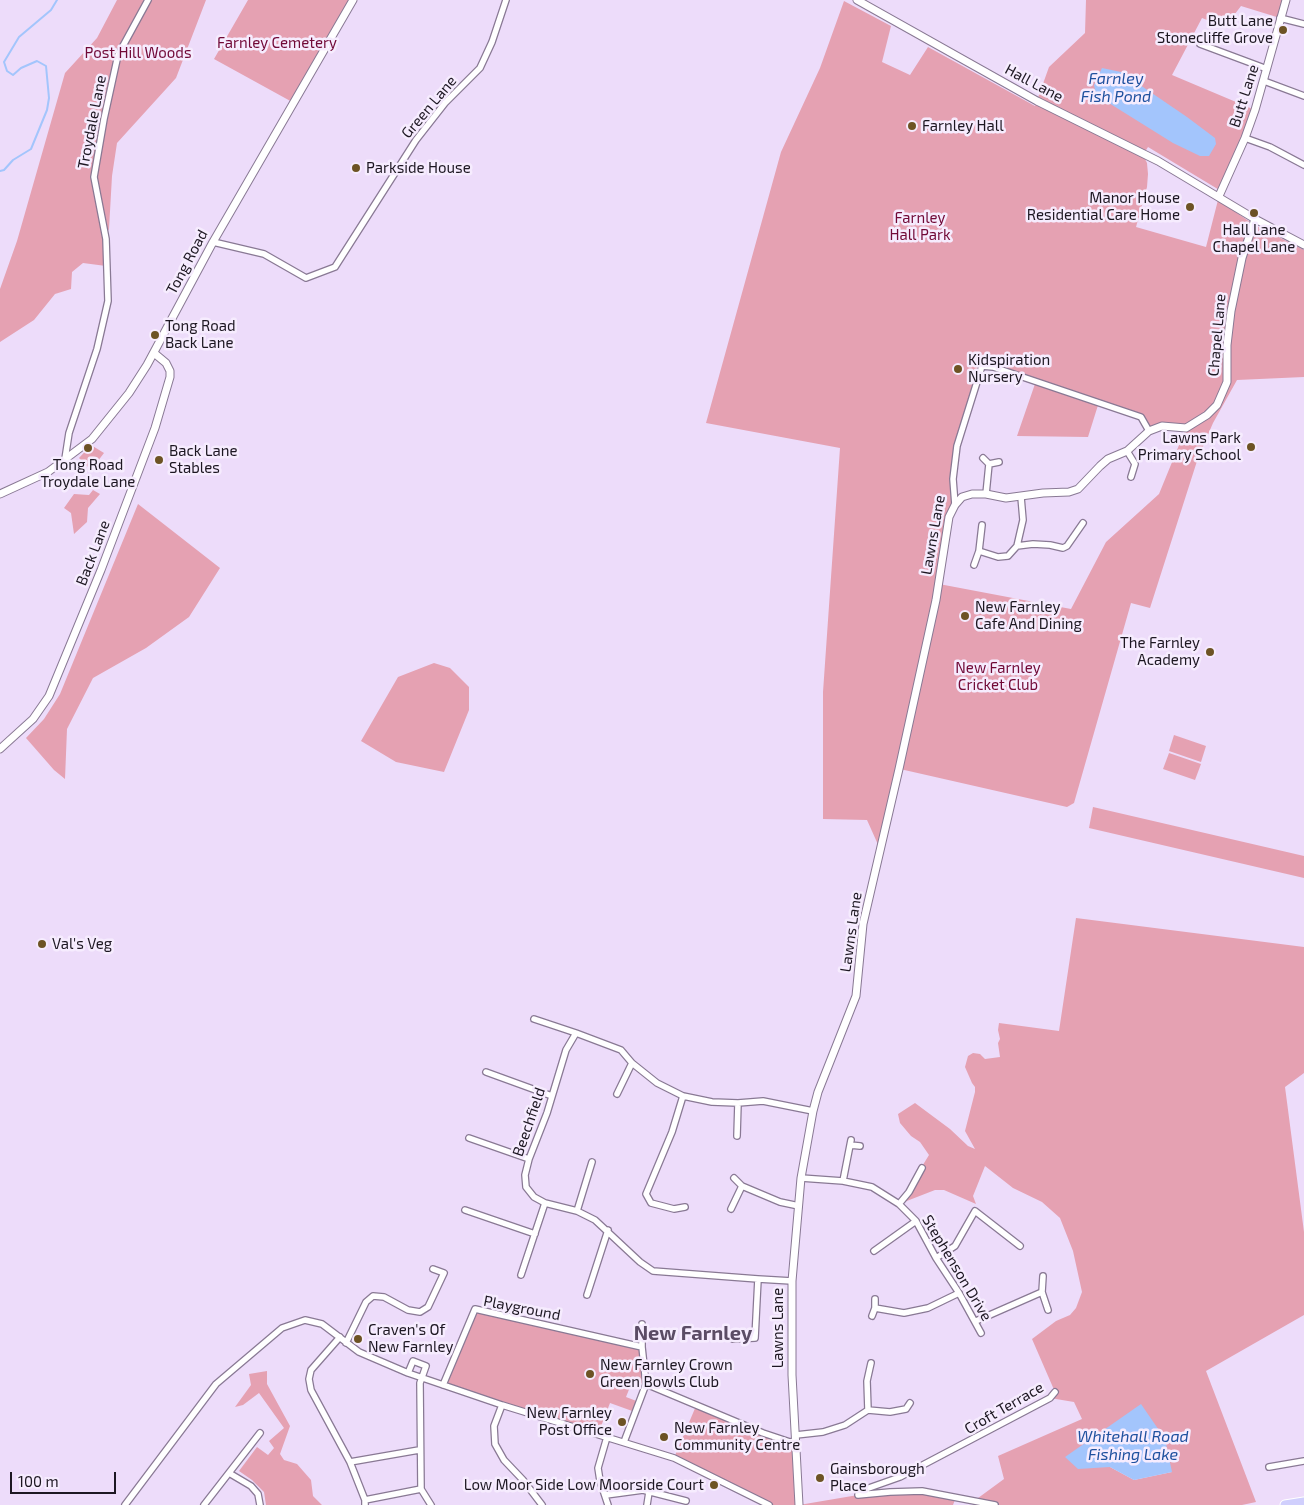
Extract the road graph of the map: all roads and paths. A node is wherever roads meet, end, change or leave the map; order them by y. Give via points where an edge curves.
1 (148, 0) edge
2 (352, 0) edge
3 (506, 0) edge
4 (857, 0) edge
5 (1286, 0) edge
6 (1280, 18) junction
7 (1304, 24) edge
8 (1200, 44) dead end
9 (1267, 69) junction
10 (1264, 81) junction
11 (1304, 96) edge
12 (1245, 138) junction
13 (1304, 165) edge
14 (1219, 196) junction
15 (1255, 219) junction
16 (213, 242) junction
17 (1304, 245) edge
18 (154, 353) junction
19 (1149, 431) junction
20 (1126, 451) junction
21 (983, 458) dead end
22 (66, 459) junction
23 (999, 462) dead end
24 (989, 464) junction
25 (1131, 477) dead end
26 (0, 494) edge
27 (986, 494) junction
28 (1021, 497) junction
29 (955, 505) junction
30 (1083, 523) dead end
31 (982, 525) dead end
32 (1017, 546) junction
33 (979, 551) junction
34 (974, 565) dead end
35 (0, 749) edge
36 (534, 1019) dead end
37 (576, 1033) junction
38 (632, 1063) junction
39 (486, 1072) dead end
40 (618, 1094) dead end
41 (552, 1096) junction
42 (683, 1096) junction
43 (738, 1103) junction
44 (812, 1110) junction
45 (736, 1136) dead end
46 (469, 1138) dead end
47 (860, 1146) dead end
48 (529, 1159) junction
49 (592, 1162) dead end
50 (922, 1168) dead end
51 (734, 1178) dead end
52 (801, 1178) junction
53 (843, 1181) junction
54 (742, 1186) junction
55 (545, 1203) junction
56 (900, 1204) junction
57 (799, 1206) junction
58 (685, 1207) dead end
59 (731, 1209) dead end
60 (465, 1210) dead end
61 (577, 1210) junction
62 (916, 1221) junction
63 (608, 1230) junction
64 (535, 1234) junction
65 (1020, 1246) dead end
66 (874, 1251) dead end
67 (936, 1258) junction
68 (434, 1269) dead end
69 (521, 1275) dead end
70 (1043, 1276) dead end
71 (758, 1280) junction
72 (792, 1281) junction
73 (1042, 1292) junction
74 (959, 1293) junction
75 (587, 1296) dead end
76 (875, 1299) dead end
77 (875, 1308) junction
78 (1048, 1310) dead end
79 (872, 1316) dead end
80 (976, 1321) junction
81 (642, 1324) dead end
82 (981, 1333) dead end
83 (340, 1337) junction
84 (733, 1339) dead end
85 (346, 1342) junction
86 (642, 1347) junction
87 (871, 1363) dead end
88 (408, 1373) junction
89 (421, 1378) junction
90 (646, 1384) junction
91 (443, 1385) junction
92 (1055, 1392) dead end
93 (910, 1403) dead end
94 (502, 1405) junction
95 (868, 1410) junction
96 (260, 1433) dead end
97 (607, 1437) junction
98 (796, 1438) junction
99 (624, 1442) junction
100 (420, 1450) junction
101 (1304, 1461) edge
102 (350, 1462) junction
103 (1269, 1467) dead end
104 (229, 1473) junction
105 (421, 1489) junction
106 (649, 1492) junction
107 (866, 1494) junction
108 (606, 1495) junction
109 (858, 1495) dead end
110 (686, 1501) dead end
111 (365, 1502) edge
112 (1304, 1502) edge
113 (125, 1505) edge
114 (204, 1505) edge
115 (260, 1505) edge
116 (431, 1505) edge
117 (542, 1505) edge
118 (608, 1505) edge
119 (646, 1505) edge
120 (766, 1505) edge
121 (798, 1505) edge
122 (996, 1505) edge
123 (1285, 1505) edge

1 - 22 street, Troydale Lane via 118,55 104,119 94,177 106,239 108,301 98,349 69,433
2 - 16 street, Tong Road
3 - 16 street, Green Lane via 480,68 444,103 416,140 335,267 306,278 264,254
4 - 14 street, Hall Lane via 1037,102 1158,161
5 - 6 street, Butt Lane
6 - 7 street
6 - 9 street, Butt Lane
8 - 9 street
9 - 10 street, Butt Lane
10 - 11 street
10 - 12 street, Butt Lane
12 - 13 street
12 - 14 street, Butt Lane
14 - 15 street, Hall Lane
15 - 17 street, Hall Lane
15 - 19 street, Chapel Lane via 1230,311 1227,382 1223,394 1212,410 1186,428 1162,426
16 - 18 street, Tong Road
18 - 22 street, Tong Road via 129,393 92,439
18 - 35 street, Back Lane via 166,363 170,377 155,428 101,570 49,696 33,718
19 - 20 street
19 - 29 street, Lawns Lane via 1141,417 982,366 957,446 953,479
20 - 25 street via 1135,464
20 - 28 street via 1100,466 1078,489
21 - 24 street
22 - 26 street, Tong Road via 48,472
23 - 24 street
24 - 27 street
27 - 28 street
27 - 29 street via 962,497
28 - 32 street via 1022,520
29 - 44 street, Lawns Lane via 946,529 936,600 866,907 856,996
30 - 32 street via 1063,548 1033,544
31 - 33 street
32 - 33 street via 1008,556 998,557
33 - 34 street
36 - 37 street
37 - 38 street via 620,1050
37 - 41 street, Beechfield via 566,1050
38 - 40 street
38 - 42 street via 657,1083
39 - 41 street
41 - 48 street, Beechfield
42 - 43 street
42 - 58 street via 646,1194 650,1203 674,1209
43 - 44 street via 763,1101
43 - 45 street
44 - 52 street, Lawns Lane
46 - 48 street
47 - 53 street via 850,1142
48 - 55 street, Beechfield via 526,1187
49 - 61 street
50 - 56 street
51 - 54 street
52 - 53 street, Stephenson Drive
52 - 57 street, Lawns Lane
53 - 56 street, Stephenson Drive via 872,1187
54 - 57 street via 780,1202
54 - 59 street
55 - 61 street, Beechfield
55 - 64 street
56 - 62 street, Stephenson Drive
57 - 72 street, Lawns Lane
60 - 64 street
61 - 63 street, Beechfield
62 - 66 street
62 - 67 street, Stephenson Drive
63 - 71 street, Beechfield via 653,1271
63 - 75 street
64 - 69 street
65 - 67 street via 975,1211 955,1246
67 - 74 street, Stephenson Drive
68 - 85 street via 444,1273 428,1308 420,1312 408,1310 384,1297 374,1296 366,1302
70 - 73 street
71 - 72 street, Beechfield
71 - 84 street via 755,1338
72 - 98 street, Lawns Lane
73 - 78 street
73 - 80 street
74 - 77 street via 928,1308 904,1313
74 - 80 street, Stephenson Drive
76 - 77 street
77 - 79 street
80 - 82 street, Stephenson Drive
81 - 86 street
83 - 85 street
83 - 102 street via 311,1370 308,1380
83 - 113 street via 322,1324 305,1320 282,1328 216,1384
85 - 88 street via 359,1352
86 - 90 street
86 - 91 street, Playground via 475,1309
87 - 95 street via 866,1381
88 - 89 street
88 - 89 street via 413,1361 426,1366
89 - 91 street
89 - 100 street
90 - 98 street via 763,1433 790,1442
90 - 99 street
91 - 94 street
92 - 107 street, Croft Terrace via 1050,1398 900,1477 866,1489
93 - 95 street via 906,1409 890,1412
94 - 97 street
94 - 117 street via 494,1426 495,1444 504,1460
95 - 98 street via 845,1425
96 - 104 street
97 - 99 street
97 - 108 street via 598,1468
98 - 121 street, Lawns Lane
99 - 120 street via 674,1458
100 - 102 street
100 - 105 street
101 - 103 street
102 - 111 street
104 - 114 street
104 - 115 street via 251,1486 258,1494
105 - 111 street
105 - 116 street
106 - 108 street via 635,1490
106 - 110 street
106 - 119 street
107 - 109 street
107 - 122 street via 922,1491
108 - 118 street
112 - 123 main road

